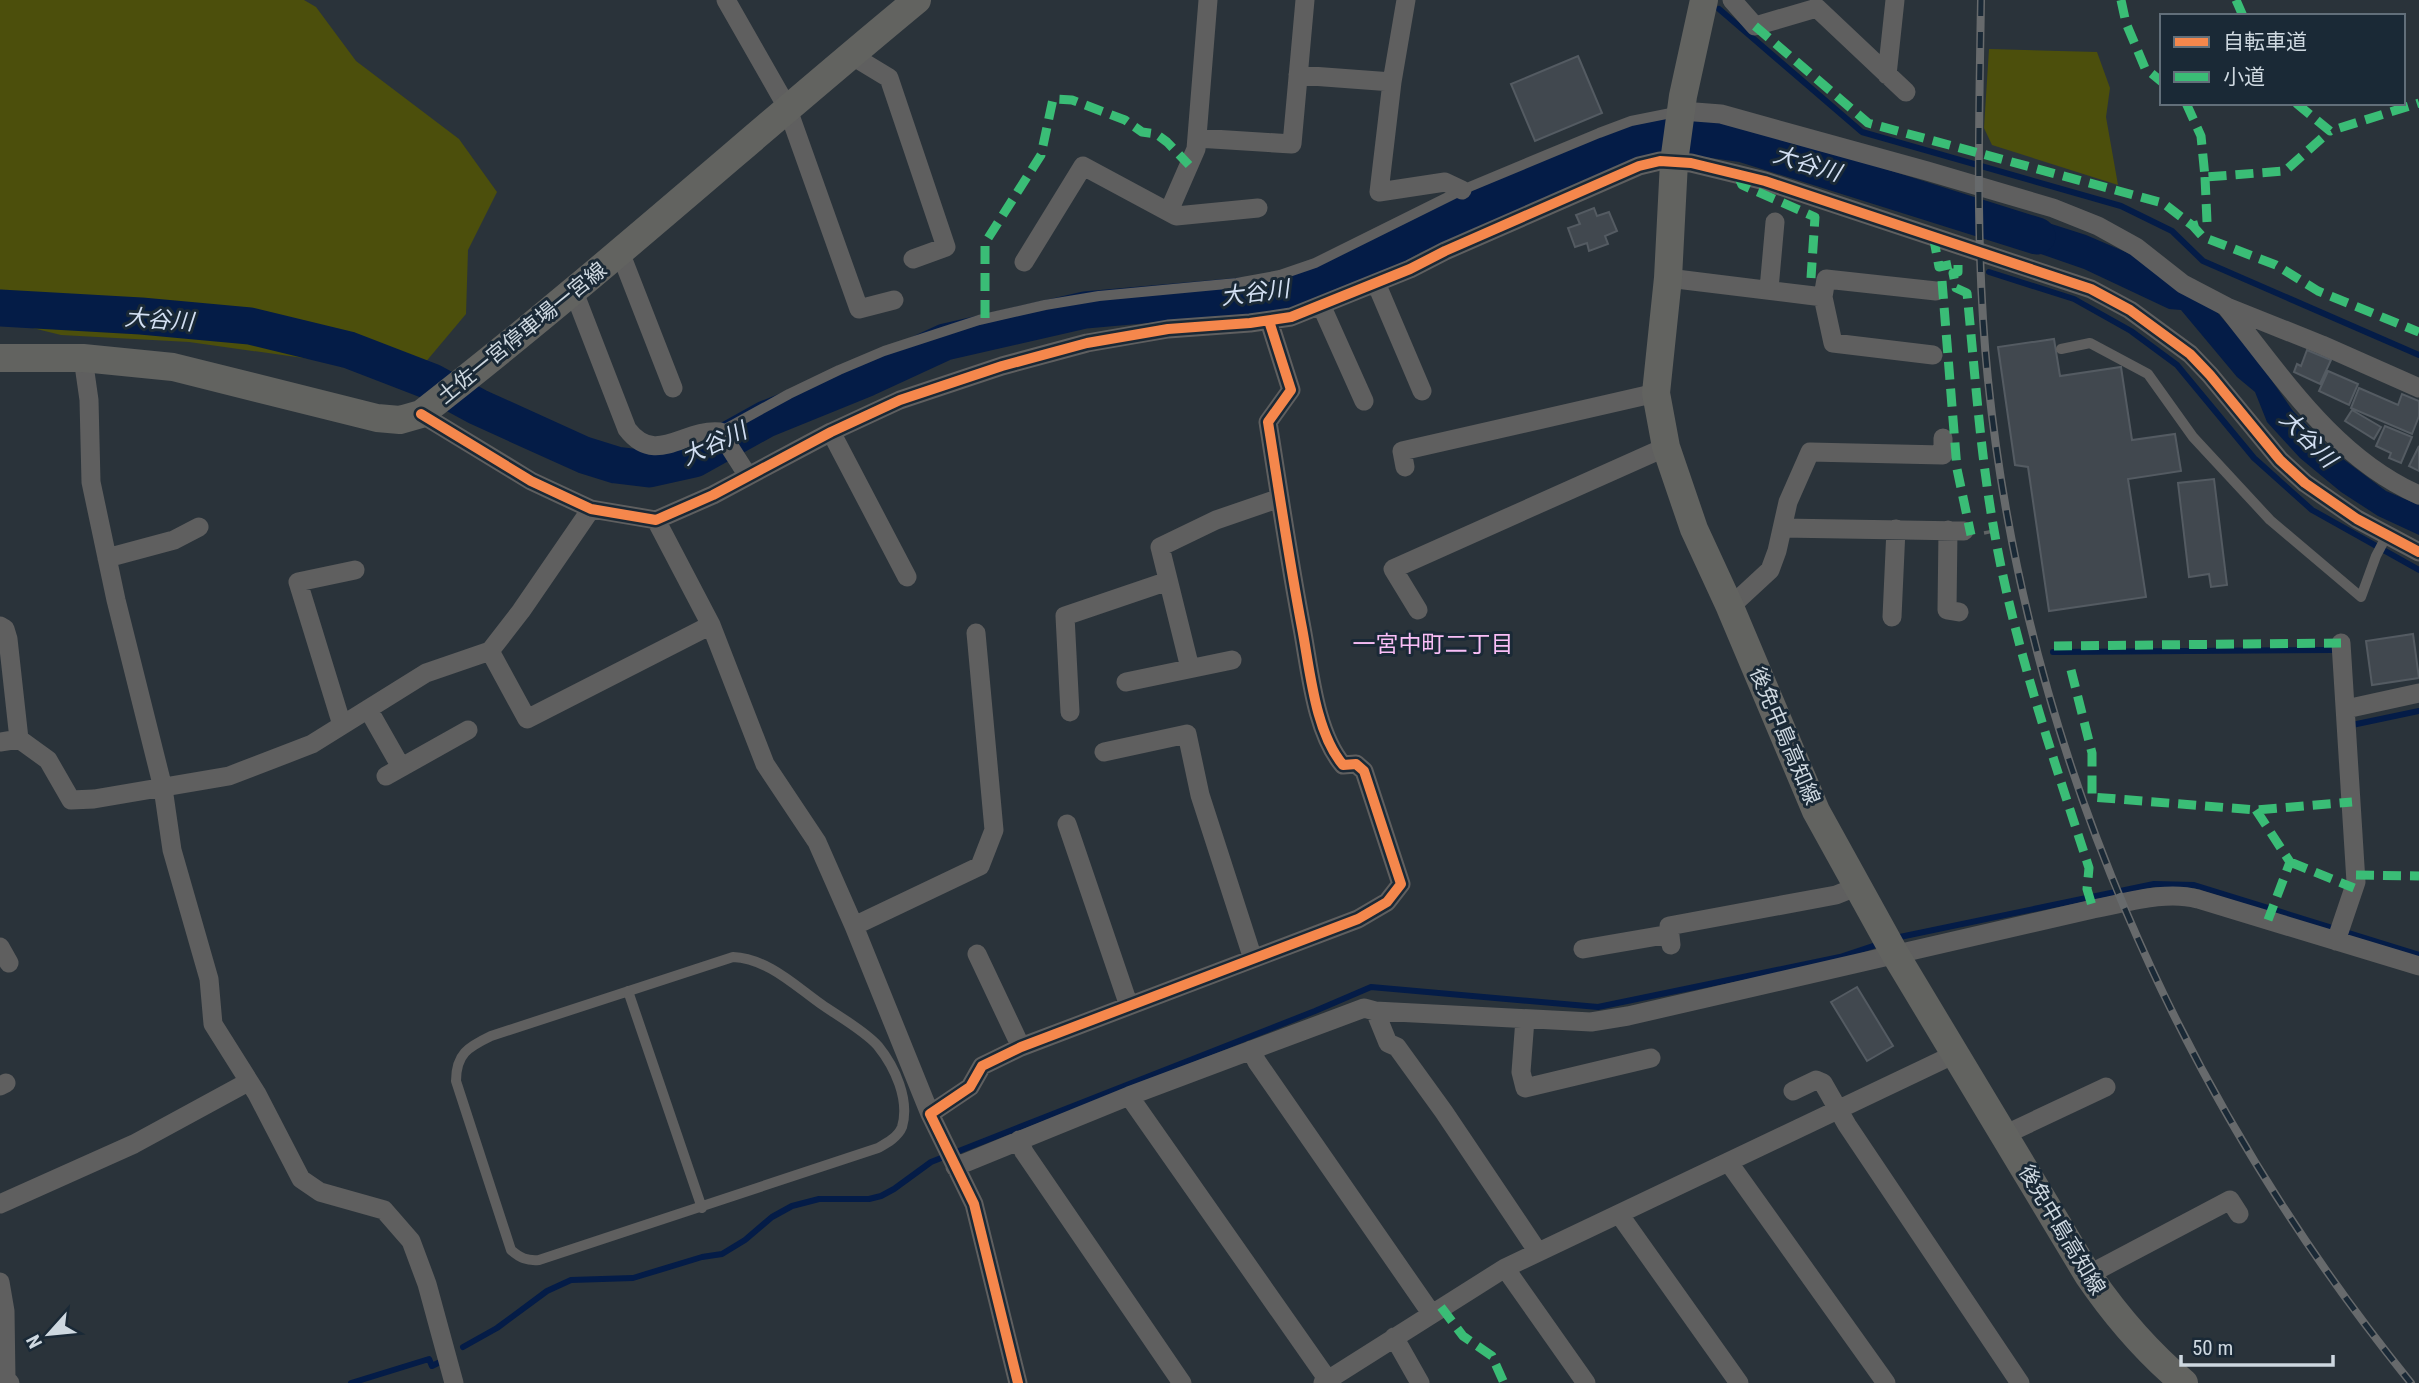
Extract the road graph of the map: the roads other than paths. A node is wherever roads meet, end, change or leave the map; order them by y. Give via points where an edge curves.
1 (726, 0) edge
2 (917, 0) edge
3 (1208, 0) edge
4 (1305, 0) edge
5 (1406, 0) edge
6 (1704, 0) edge
7 (1732, 0) edge
8 (1895, 0) edge
9 (851, 55) junction
10 (1298, 75) junction
11 (1887, 75) junction
12 (1392, 82) junction
13 (1906, 92) dead end
14 (787, 107) junction
15 (1682, 111) junction
16 (1197, 138) junction
17 (1674, 156) junction
18 (1462, 190) junction
19 (1258, 208) dead end
20 (1169, 211) junction
21 (1775, 222) dead end
22 (620, 252) junction
23 (913, 259) dead end
24 (1024, 262) dead end
25 (1668, 278) junction
26 (1376, 283) junction
27 (1769, 289) junction
28 (1936, 291) dead end
29 (574, 292) junction
30 (1823, 296) junction
31 (894, 300) dead end
32 (1321, 305) junction
33 (2227, 307) junction
34 (1269, 321) junction
35 (2267, 323) junction
36 (2258, 347) junction
37 (2061, 349) dead end
38 (1933, 355) dead end
39 (0, 358) edge
40 (83, 358) junction
41 (673, 388) dead end
42 (2419, 388) edge
43 (1422, 391) dead end
44 (1656, 393) junction
45 (1364, 401) dead end
46 (422, 414) junction
47 (720, 432) junction
48 (831, 432) junction
49 (1943, 438) dead end
50 (1666, 447) junction
51 (1405, 467) dead end
52 (748, 476) junction
53 (2419, 495) edge
54 (1280, 498) junction
55 (591, 509) junction
56 (656, 520) junction
57 (200, 527) dead end
58 (1782, 528) junction
59 (1896, 529) junction
60 (2387, 535) junction
61 (2419, 552) edge
62 (107, 558) junction
63 (355, 570) dead end
64 (907, 577) dead end
65 (1168, 581) junction
66 (1730, 607) junction
67 (1418, 610) dead end
68 (1959, 612) dead end
69 (1892, 617) dead end
70 (712, 625) junction
71 (0, 626) edge
72 (975, 633) dead end
73 (2341, 643) dead end
74 (490, 651) junction
75 (1231, 660) dead end
76 (1190, 668) junction
77 (1126, 682) dead end
78 (2419, 693) edge
79 (368, 709) junction
80 (2346, 709) junction
81 (1070, 712) dead end
82 (342, 725) junction
83 (468, 730) dead end
84 (10, 741) edge
85 (1104, 752) dead end
86 (163, 788) junction
87 (1068, 824) dead end
88 (1856, 887) junction
89 (854, 926) junction
90 (2336, 941) junction
91 (1890, 945) junction
92 (1583, 949) dead end
93 (977, 954) dead end
94 (1253, 959) junction
95 (2419, 967) edge
96 (628, 990) junction
97 (1129, 1006) junction
98 (1376, 1010) junction
99 (1525, 1019) junction
100 (1021, 1047) junction
101 (1251, 1050) junction
102 (1955, 1054) junction
103 (1651, 1058) dead end
104 (247, 1082) junction
105 (2106, 1087) dead end
106 (1793, 1091) dead end
107 (1129, 1096) junction
108 (1840, 1110) junction
109 (930, 1114) junction
110 (2004, 1135) junction
111 (1019, 1140) junction
112 (951, 1159) junction
113 (1729, 1163) junction
114 (0, 1204) edge
115 (702, 1208) junction
116 (1619, 1214) junction
117 (2239, 1214) dead end
118 (1538, 1252) junction
119 (1505, 1268) junction
120 (2088, 1275) junction
121 (0, 1282) edge
122 (1431, 1313) junction
123 (1394, 1337) junction
124 (1325, 1381) edge
125 (10, 1383) edge
126 (454, 1383) edge
127 (1018, 1383) edge
128 (1182, 1383) edge
129 (1420, 1383) edge
130 (1586, 1383) edge
131 (1739, 1383) edge
132 (1886, 1383) edge
133 (2021, 1383) edge
134 (2184, 1383) edge

1 - 14 street
2 - 9 main road, 土佐一宮停車場一宮線
3 - 16 street
4 - 10 street
5 - 12 street
6 - 15 main road, 後免中島高知線
7 - 11 street via 1755,26 1817,8
8 - 11 street
9 - 14 main road, 土佐一宮停車場一宮線
9 - 23 street via 889,78 946,247
10 - 12 street
10 - 16 street via 1292,144
11 - 13 street
12 - 18 street via 1379,192 1445,182
14 - 22 main road, 土佐一宮停車場一宮線
14 - 31 street via 859,309
15 - 17 main road, 後免中島高知線
15 - 18 lane via 1631,121
15 - 33 street via 1721,114 2053,208 2136,247 2183,284
16 - 20 street
17 - 25 main road, 後免中島高知線
17 - 26 street via 1605,180
17 - 60 street via 1765,181 2091,289 2173,340 2305,483
18 - 47 lane via 1314,263 1280,275 1045,304 926,336 839,370
19 - 20 street via 1175,216
20 - 24 street via 1083,166
21 - 27 street
22 - 29 main road, 土佐一宮停車場一宮線
22 - 41 street
25 - 27 street
25 - 44 main road, 後免中島高知線
26 - 32 street
26 - 43 street
27 - 30 street
28 - 30 street via 1826,279
29 - 46 main road, 土佐一宮停車場一宮線
29 - 47 street via 627,429 636,441 664,446 708,431
30 - 38 street via 1833,343
32 - 34 street
32 - 45 street
33 - 35 street
33 - 36 street
34 - 48 street via 1168,329 1087,342 900,400
34 - 54 street via 1291,390 1268,422
35 - 36 street
35 - 42 street
36 - 53 street via 2329,433 2366,464
37 - 60 lane via 2090,343 2148,374 2193,437 2270,520 2361,597
39 - 40 main road, 土佐一宮停車場一宮線
40 - 46 main road, 土佐一宮停車場一宮線 via 173,367 377,418 400,420
40 - 62 street via 91,482
44 - 50 main road, 後免中島高知線
44 - 51 street via 1402,451
46 - 55 street via 531,481
47 - 52 street
48 - 52 street
48 - 64 street
49 - 58 street via 1943,455 1810,452
50 - 66 main road, 後免中島高知線 via 1694,529
50 - 67 street via 1393,569
52 - 56 street
54 - 65 street via 1216,520 1160,547
54 - 94 street via 1316,701 1334,753 1343,765 1356,764 1364,771 1401,884 1387,902 1359,919
55 - 56 street
55 - 74 street
56 - 70 street
57 - 62 street via 174,540
58 - 59 street
58 - 66 street via 1770,570
59 - 68 street via 1956,531 1947,610
59 - 69 street
60 - 61 street
62 - 86 street
63 - 82 street via 298,582
65 - 76 street
65 - 81 street via 1065,615
66 - 88 main road, 後免中島高知線 via 1816,811
70 - 74 street via 527,719
70 - 89 street via 765,764 817,842
71 - 84 street via 8,639
72 - 89 street via 994,830 980,866
73 - 80 street
74 - 79 street via 426,673
75 - 76 street
76 - 77 street
78 - 80 street
79 - 82 street
79 - 83 street via 393,772
80 - 90 street via 2356,882
82 - 86 street via 312,744 229,776
84 - 86 street via 48,760 71,800
85 - 94 street via 1187,734 1200,795
86 - 104 street via 172,850 209,979 213,1024
87 - 97 street
88 - 91 main road, 後免中島高知線
88 - 92 street via 1836,895 1669,926 1671,939
89 - 109 street
90 - 91 street via 2185,895
90 - 95 street
91 - 99 street via 1628,1016 1591,1022
91 - 102 main road, 後免中島高知線
93 - 100 street
94 - 97 street
96 - 115 lane
96 - 115 lane via 491,1036 464,1052 456,1067 456,1081 511,1250 528,1261 539,1260
96 - 115 lane via 733,957 770,966 877,1045 903,1095 901,1128 878,1148
97 - 100 street
98 - 99 street
98 - 101 street via 1364,1008
98 - 118 street via 1388,1043 1397,1047 1444,1112
99 - 103 street via 1521,1072 1525,1088
100 - 109 street via 982,1066 970,1087
101 - 107 street
101 - 122 street
102 - 108 street
102 - 110 main road, 後免中島高知線
104 - 114 street via 134,1144
104 - 126 street via 301,1180 320,1192 384,1210 411,1241
105 - 110 street
106 - 108 street via 1816,1080 1823,1083
107 - 111 street
107 - 124 street
108 - 113 street
108 - 133 street
109 - 112 street
110 - 120 main road, 後免中島高知線
111 - 112 street
111 - 128 street
112 - 127 street via 974,1204
113 - 116 street
113 - 132 street
116 - 118 street
116 - 131 street
117 - 120 street via 2230,1200
118 - 119 street
119 - 122 street
119 - 130 street
120 - 134 main road, 後免中島高知線 via 2116,1316
121 - 125 street via 6,1379
122 - 123 street
123 - 124 street
123 - 129 street

